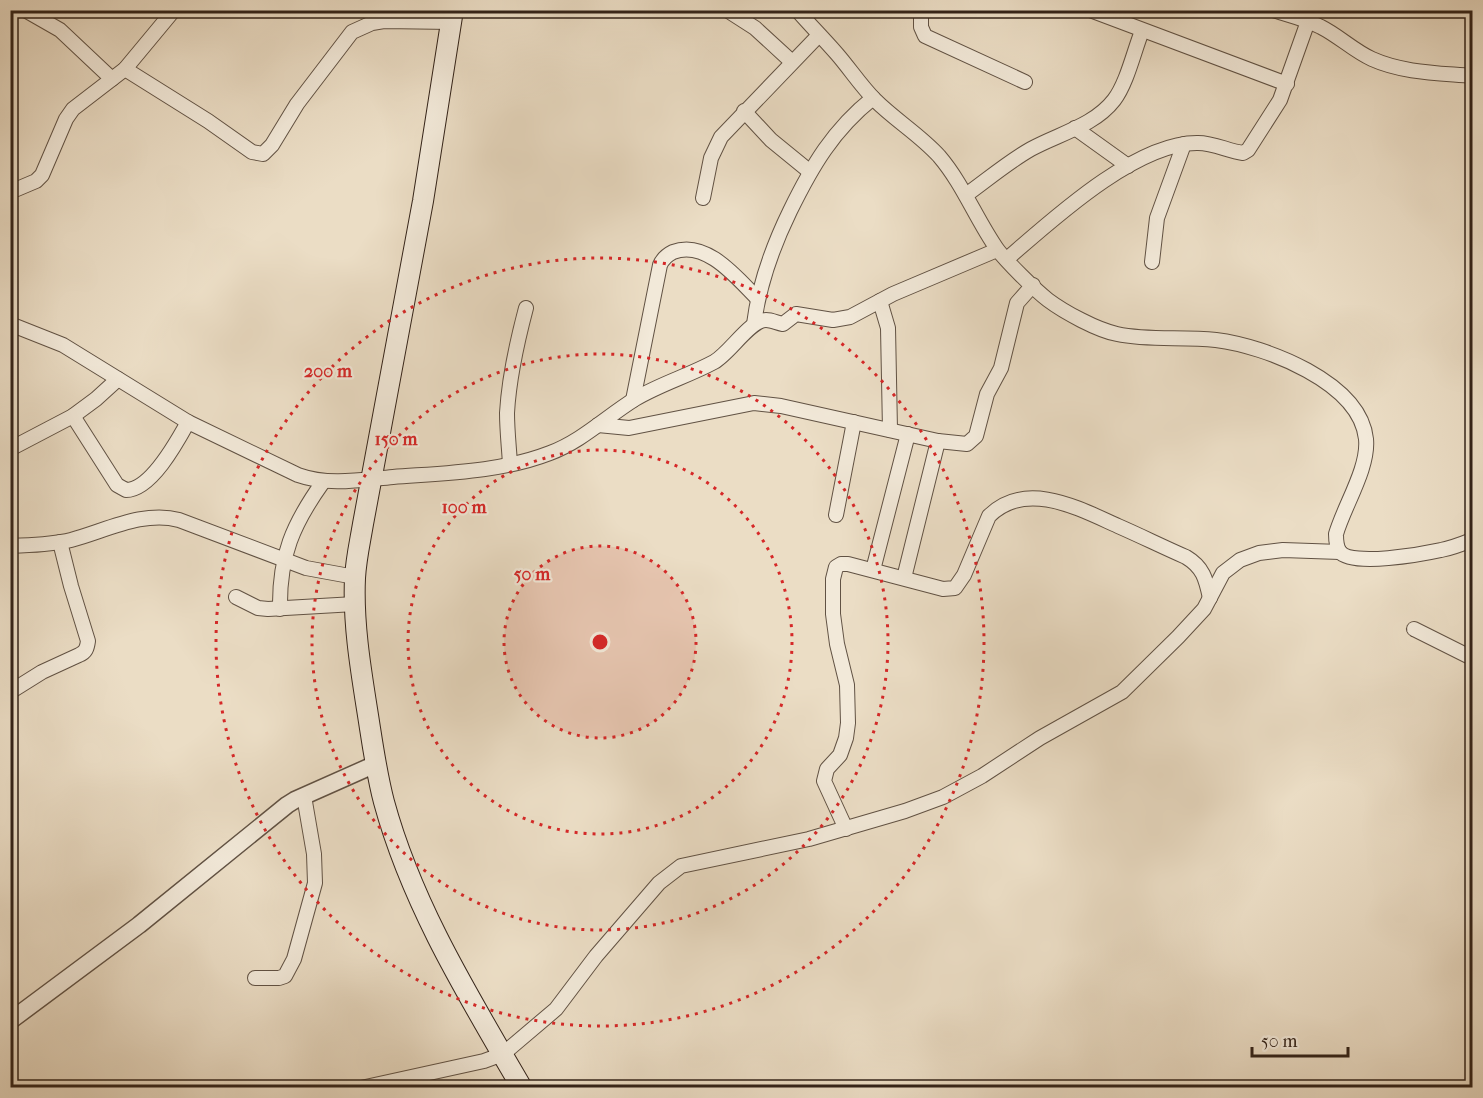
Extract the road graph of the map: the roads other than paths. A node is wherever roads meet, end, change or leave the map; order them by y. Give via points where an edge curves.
1 (25, 10) edge
2 (174, 10) edge
3 (727, 10) edge
4 (797, 10) edge
5 (921, 10) edge
6 (1090, 10) edge
7 (1273, 10) edge
8 (452, 16) edge
9 (1310, 16) edge
10 (1142, 31) junction
11 (819, 35) junction
12 (792, 62) junction
13 (125, 69) junction
14 (1473, 76) edge
15 (112, 79) junction
16 (1025, 82) dead end
17 (1287, 84) junction
18 (873, 98) junction
19 (744, 111) junction
20 (1076, 128) junction
21 (1184, 144) junction
22 (1128, 166) junction
23 (809, 171) junction
24 (10, 192) edge
25 (966, 195) junction
26 (703, 198) dead end
27 (1002, 255) junction
28 (1152, 262) dead end
29 (1033, 285) junction
30 (757, 298) junction
31 (880, 301) junction
32 (526, 308) dead end
33 (10, 324) edge
34 (754, 324) junction
35 (118, 379) junction
36 (633, 400) junction
37 (73, 416) junction
38 (188, 422) junction
39 (854, 422) junction
40 (598, 426) junction
41 (890, 430) junction
42 (908, 434) junction
43 (938, 441) junction
44 (10, 449) edge
45 (510, 464) junction
46 (371, 479) junction
47 (323, 482) junction
48 (836, 514) dead end
49 (1473, 540) edge
50 (60, 542) junction
51 (10, 546) edge
52 (1340, 552) junction
53 (284, 560) junction
54 (873, 570) junction
55 (355, 577) junction
56 (903, 578) junction
57 (236, 597) dead end
58 (1210, 598) junction
59 (355, 604) junction
60 (280, 609) junction
61 (1414, 629) dead end
62 (1473, 658) edge
63 (10, 692) edge
64 (376, 764) junction
65 (304, 796) junction
66 (846, 829) junction
67 (255, 978) dead end
68 (10, 1021) edge
69 (502, 1054) junction
70 (361, 1088) edge
71 (522, 1088) edge

1 - 15 street via 60,30
2 - 13 street
3 - 12 street via 755,28
4 - 11 street
5 - 16 street via 925,36
6 - 10 street
7 - 9 street
8 - 13 street via 384,21 352,32 263,154 252,152
8 - 46 main road via 423,201
9 - 14 street via 1360,53 1384,63
9 - 17 street
10 - 17 street
10 - 20 street via 1115,99 1095,118
11 - 12 street
11 - 18 street
12 - 19 street
13 - 15 street
15 - 24 street via 69,114 42,175
17 - 21 street via 1273,114 1243,153 1211,144
18 - 23 street via 842,127
18 - 25 street via 930,147
19 - 23 street
19 - 26 street via 714,148
20 - 22 street
20 - 25 street via 1028,151
21 - 22 street
21 - 28 street via 1157,218
22 - 27 street
23 - 30 street via 768,262
25 - 27 street
27 - 29 street
27 - 31 street
29 - 43 street via 1017,303 1005,358 987,394 972,442
29 - 52 street via 1049,301 1104,331 1236,342 1295,363 1339,392 1356,414 1366,438 1360,472 1336,534
30 - 34 street
30 - 36 street via 708,255 685,249 667,256 660,265
31 - 34 street via 841,319 796,314 783,324 766,320
31 - 41 street via 888,328
32 - 45 street via 508,406
33 - 35 street via 63,345
34 - 36 street via 724,357
35 - 37 street
35 - 38 street
36 - 40 street
37 - 38 street via 117,484 126,490 136,488 163,462
37 - 44 street
38 - 47 street via 298,475
39 - 40 street via 754,403 629,428
39 - 41 street
39 - 48 street
40 - 45 street via 552,453
41 - 42 street
42 - 43 street
42 - 54 street
43 - 56 street
45 - 46 street
46 - 47 street
46 - 55 main road
47 - 53 street via 298,519
49 - 52 street via 1442,550 1377,558 1349,557
50 - 51 street
50 - 53 street via 160,516
50 - 63 street via 87,647
52 - 58 street via 1259,553 1230,567
53 - 55 street via 317,571
53 - 60 street
54 - 56 street
54 - 66 street via 841,564 833,579 833,614 847,685 848,723 840,754 827,770 824,781
55 - 59 main road
56 - 58 street via 944,589 955,588 989,516 1009,503 1040,499 1070,504 1197,563
57 - 60 street via 258,608
58 - 66 street via 1178,637 1112,699 943,797
59 - 60 street
59 - 64 main road
61 - 62 street
64 - 65 street
64 - 69 main road via 384,802 414,887
65 - 67 street via 315,883 294,959 285,975
65 - 68 street via 287,805 139,925
66 - 69 street via 681,866 669,874 596,956 556,1009
69 - 70 street
69 - 71 main road

